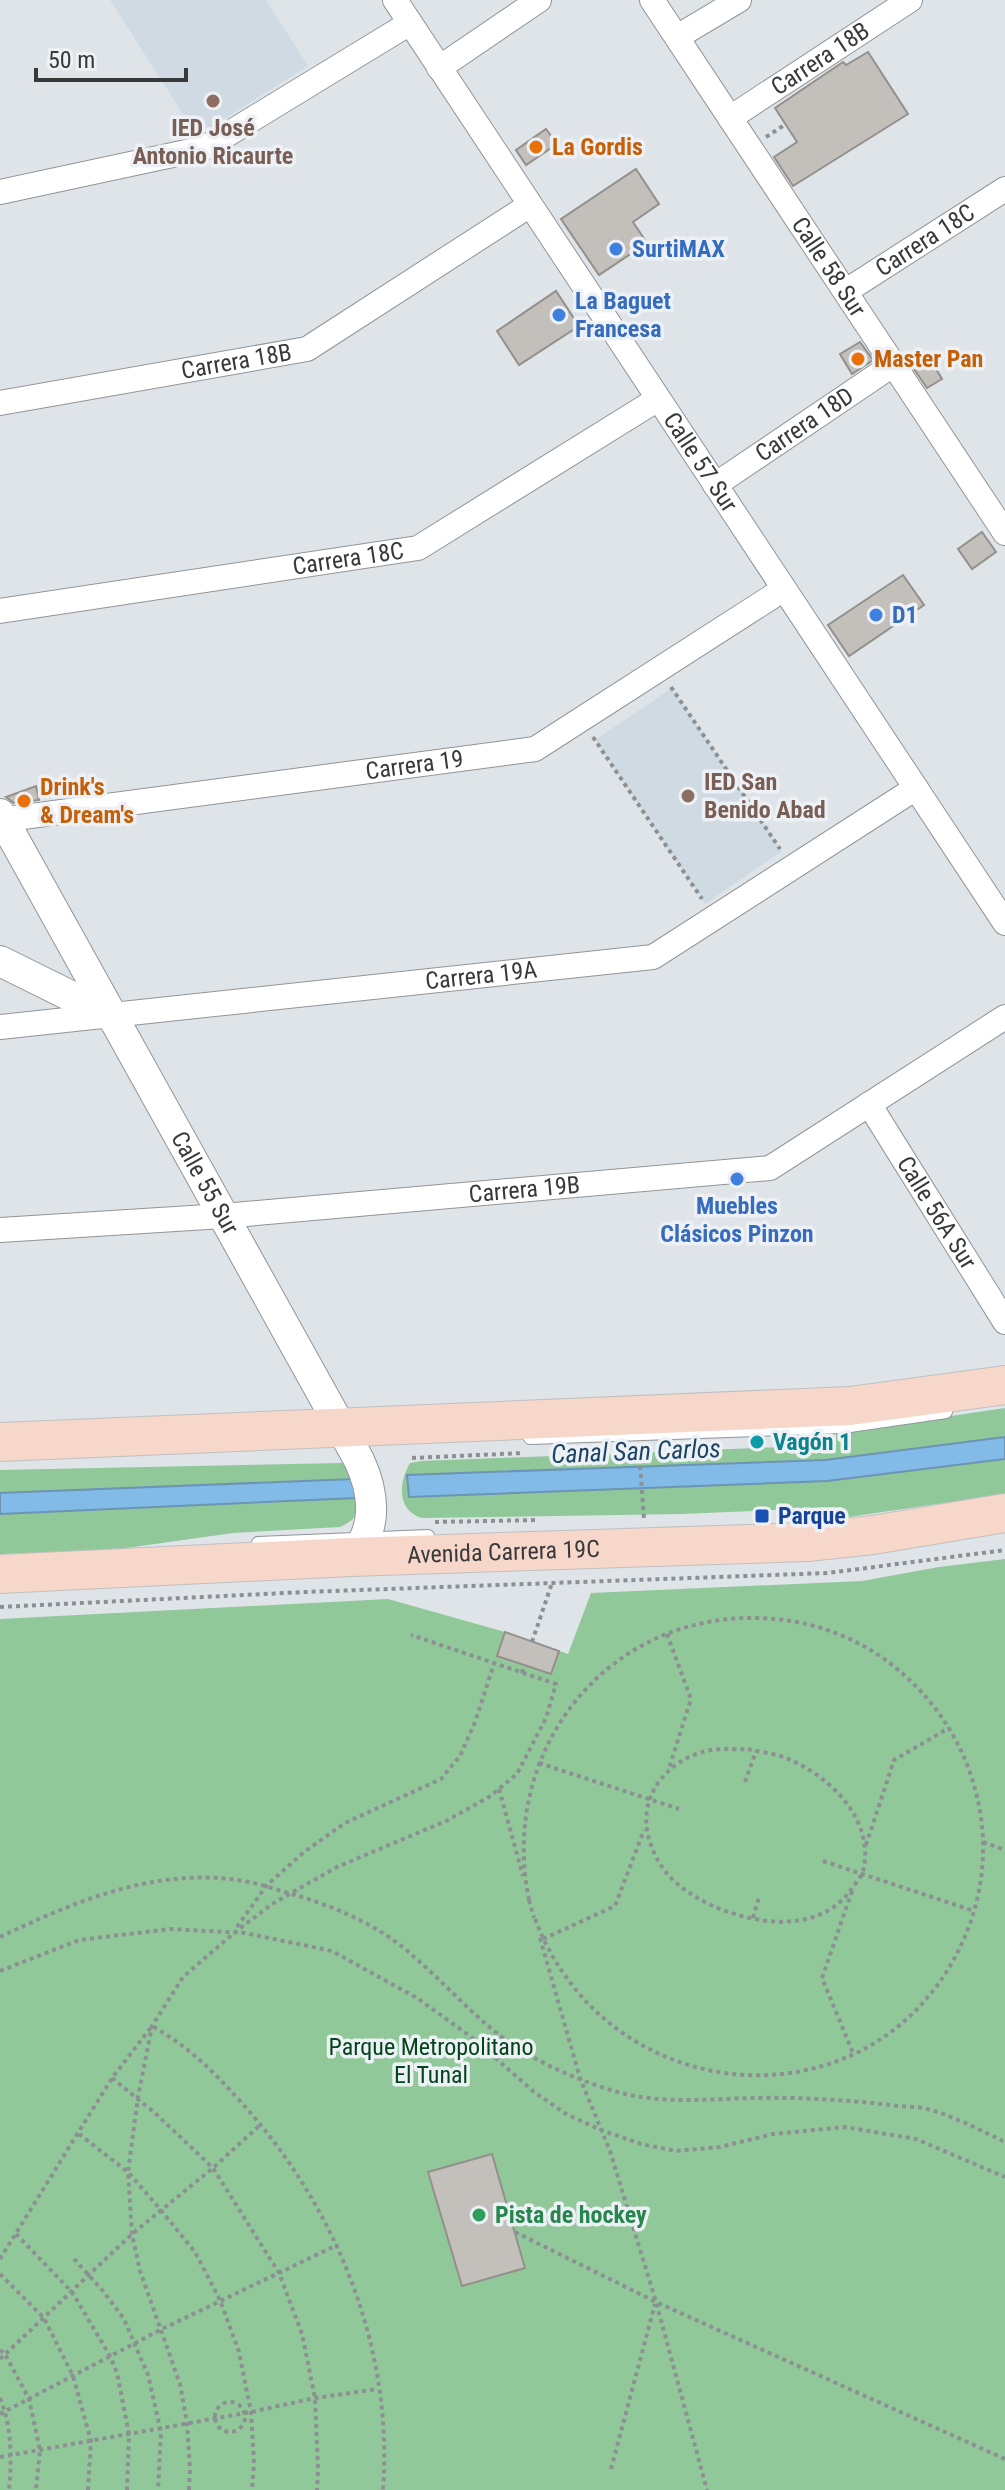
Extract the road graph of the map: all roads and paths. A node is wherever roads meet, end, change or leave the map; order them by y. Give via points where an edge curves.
1 (395, 0) edge
2 (539, 0) edge
3 (652, 0) edge
4 (739, 0) edge
5 (910, 0) edge
6 (410, 23) junction
7 (677, 37) junction
8 (439, 68) junction
9 (730, 118) junction
10 (1005, 189) edge
11 (0, 192) edge
12 (530, 205) junction
13 (846, 291) junction
14 (894, 364) junction
15 (658, 399) junction
16 (0, 403) edge
17 (715, 485) junction
18 (1001, 516) edge
19 (784, 589) junction
20 (0, 611) edge
21 (659, 669) junction
22 (581, 719) junction
23 (916, 788) junction
24 (1, 818) edge
25 (793, 868) junction
26 (998, 896) edge
27 (714, 918) junction
28 (1005, 923) edge
29 (0, 961) edge
30 (111, 1016) junction
31 (1005, 1017) edge
32 (0, 1027) edge
33 (869, 1104) junction
34 (223, 1216) junction
35 (0, 1230) edge
36 (1005, 1322) edge
37 (1005, 1385) edge
38 (958, 1410) dead end
39 (518, 1439) dead end
40 (348, 1440) junction
41 (0, 1442) edge
42 (639, 1448) dead end
43 (1005, 1501) edge
44 (1005, 1513) edge
45 (912, 1515) dead end
46 (644, 1519) dead end
47 (446, 1535) dead end
48 (242, 1544) dead end
49 (358, 1547) junction
50 (153, 1553) dead end
51 (0, 1563) edge
52 (557, 1567) junction
53 (0, 1574) edge
54 (667, 1580) dead end
55 (0, 1607) edge
56 (667, 1634) junction
57 (411, 1635) dead end
58 (532, 1642) dead end
59 (494, 1664) junction
60 (524, 1665) dead end
61 (522, 1673) junction
62 (949, 1728) junction
63 (756, 1751) junction
64 (539, 1763) junction
65 (669, 1770) junction
66 (745, 1782) dead end
67 (499, 1789) junction
68 (649, 1798) junction
69 (679, 1809) dead end
70 (645, 1828) junction
71 (983, 1842) junction
72 (864, 1849) junction
73 (1005, 1850) edge
74 (823, 1861) dead end
75 (863, 1874) junction
76 (854, 1885) junction
77 (266, 1886) junction
78 (290, 1894) junction
79 (759, 1897) dead end
80 (529, 1900) junction
81 (974, 1911) junction
82 (534, 1916) junction
83 (752, 1919) junction
84 (234, 1933) junction
85 (0, 1937) edge
86 (543, 1939) junction
87 (0, 1971) edge
88 (152, 2026) junction
89 (853, 2053) junction
90 (112, 2078) junction
91 (580, 2078) junction
92 (138, 2097) junction
93 (261, 2124) junction
94 (601, 2130) junction
95 (79, 2134) junction
96 (1005, 2142) edge
97 (213, 2168) junction
98 (128, 2172) junction
99 (1005, 2177) edge
100 (160, 2209) junction
101 (515, 2232) dead end
102 (16, 2234) junction
103 (132, 2234) junction
104 (337, 2245) junction
105 (0, 2259) edge
106 (74, 2259) dead end
107 (279, 2273) junction
108 (0, 2274) edge
109 (89, 2275) junction
110 (72, 2292) junction
111 (220, 2300) junction
112 (656, 2302) junction
113 (44, 2318) junction
114 (162, 2329) junction
115 (135, 2343) junction
116 (0, 2350) edge
117 (5, 2354) junction
118 (110, 2356) junction
119 (0, 2359) edge
120 (73, 2376) junction
121 (378, 2389) junction
122 (0, 2398) edge
123 (315, 2398) junction
124 (29, 2399) junction
125 (3, 2412) edge
126 (248, 2413) junction
127 (216, 2418) junction
128 (187, 2423) junction
129 (160, 2428) junction
130 (129, 2434) junction
131 (91, 2441) junction
132 (40, 2450) junction
133 (12, 2455) junction
134 (0, 2457) edge
135 (1005, 2459) edge
136 (611, 2469) dead end
137 (9, 2490) edge
138 (36, 2490) edge
139 (88, 2490) edge
140 (127, 2490) edge
141 (158, 2490) edge
142 (189, 2490) edge
143 (252, 2490) edge
144 (317, 2490) edge
145 (383, 2490) edge
146 (707, 2490) edge

1 - 6 street, Calle 57 Sur
2 - 8 street
3 - 7 street, Calle 58 Sur
4 - 7 street
5 - 9 street, Carrera 18B
6 - 8 street, Calle 57 Sur
6 - 11 street via 205,148
7 - 9 street, Calle 58 Sur
8 - 12 street, Calle 57 Sur
9 - 13 street, Calle 58 Sur
10 - 13 street, Carrera 18C
12 - 15 street, Calle 57 Sur
12 - 16 street, Carrera 18B via 307,349
13 - 14 street, Calle 58 Sur
14 - 17 street, Carrera 18D
14 - 18 street, Calle 58 Sur
15 - 17 street, Calle 57 Sur
15 - 20 street, Carrera 18C via 418,548
17 - 19 street, Calle 57 Sur
19 - 21 street, Carrera 19
19 - 23 street, Calle 57 Sur
21 - 22 street, Carrera 19
21 - 25 path
22 - 24 street, Carrera 19 via 535,749
22 - 27 path
23 - 25 street, Carrera 19A
23 - 26 street, Calle 57 Sur
24 - 30 street, Calle 55 Sur
25 - 27 street, Carrera 19A
26 - 28 street, Calle 57 Sur
27 - 30 street, Carrera 19A via 653,957
29 - 30 street
30 - 32 street, Carrera 19A
30 - 34 street, Calle 55 Sur
31 - 33 street, Carrera 19B
33 - 34 street, Carrera 19B via 770,1168
33 - 36 street, Calle 56A Sur
34 - 35 street, Carrera 19B
34 - 40 street, Calle 55 Sur
37 - 40 main road via 850,1406
38 - 39 lane via 843,1427
40 - 41 main road
40 - 49 street, Calle 55 Sur via 371,1495 371,1521
42 - 46 path
43 - 45 lane
44 - 52 main road, Avenida Carrera 19C via 840,1540
47 - 49 lane
48 - 49 lane
49 - 52 main road, Avenida Carrera 19C
49 - 53 main road, Avenida Carrera 19C
50 - 51 lane
52 - 54 path
52 - 55 path via 305,1592
52 - 58 path
56 - 62 path via 749,1618 820,1628 862,1645 899,1670
56 - 64 path via 630,1653 588,1686 560,1721
56 - 65 path via 691,1699
57 - 59 path
59 - 61 path
59 - 77 path via 460,1756 441,1779 345,1823
60 - 61 path
61 - 67 path via 556,1684 546,1718 517,1774
62 - 71 path via 973,1781
62 - 72 path via 894,1760
63 - 65 path via 711,1750
63 - 66 path
63 - 72 path via 781,1756 830,1785 851,1810
64 - 68 path
64 - 80 path via 523,1830
65 - 68 path
67 - 78 path via 446,1821 337,1867
67 - 80 path
68 - 69 path
68 - 70 path
70 - 83 path via 670,1878 691,1895
70 - 86 path via 615,1906
71 - 73 path
71 - 81 path
72 - 75 path
74 - 75 path
75 - 76 path
75 - 81 path
76 - 83 path via 830,1911 814,1917 786,1923
76 - 89 path via 822,1978
77 - 78 path
77 - 84 path
77 - 85 path via 211,1877 126,1886
78 - 84 path
78 - 91 path via 368,1925 409,1952 515,2046
79 - 83 path
80 - 82 path
81 - 89 path via 957,1952 930,1993 895,2027
82 - 86 path
82 - 91 path
84 - 87 path via 170,1929 79,1940
84 - 88 path via 183,1977
84 - 94 path via 332,1951 417,1998 534,2092
86 - 89 path via 572,1987 594,2011 633,2042 678,2062 767,2075 807,2069
88 - 90 path
88 - 92 path
88 - 93 path via 213,2072
90 - 92 path
90 - 95 path
91 - 94 path
91 - 96 path via 622,2093 667,2099 847,2100 926,2108
92 - 97 path
92 - 98 path
93 - 97 path
93 - 104 path via 308,2189
94 - 99 path via 676,2151 845,2127 916,2139
94 - 112 path
95 - 98 path
95 - 102 path
97 - 100 path
97 - 107 path
98 - 100 path
98 - 103 path
100 - 103 path
100 - 111 path via 195,2252
101 - 112 path
102 - 105 path
102 - 110 path
103 - 109 path
103 - 114 path
104 - 107 path
104 - 121 path via 364,2319
106 - 109 path
107 - 111 path
107 - 123 path via 302,2334
108 - 113 path
109 - 110 path
109 - 115 path via 124,2319
110 - 113 path
110 - 118 path
111 - 114 path
111 - 126 path via 239,2352
112 - 135 path
112 - 136 path
112 - 146 path
113 - 117 path
113 - 120 path
114 - 115 path
114 - 128 path
115 - 118 path
115 - 129 path
116 - 117 path
117 - 119 path
117 - 124 path
118 - 120 path
118 - 130 path
120 - 124 path
120 - 131 path
121 - 123 path
121 - 145 path
122 - 125 path
123 - 126 path
123 - 144 path
124 - 125 path
124 - 132 path
125 - 133 path
126 - 127 path
126 - 127 path via 229,2402 217,2410
126 - 127 path via 242,2425 230,2431
126 - 143 path
127 - 128 path
128 - 129 path
128 - 142 path
129 - 130 path
129 - 141 path
130 - 131 path
130 - 140 path
131 - 132 path
131 - 139 path
132 - 133 path
132 - 138 path
133 - 134 path
133 - 137 path

